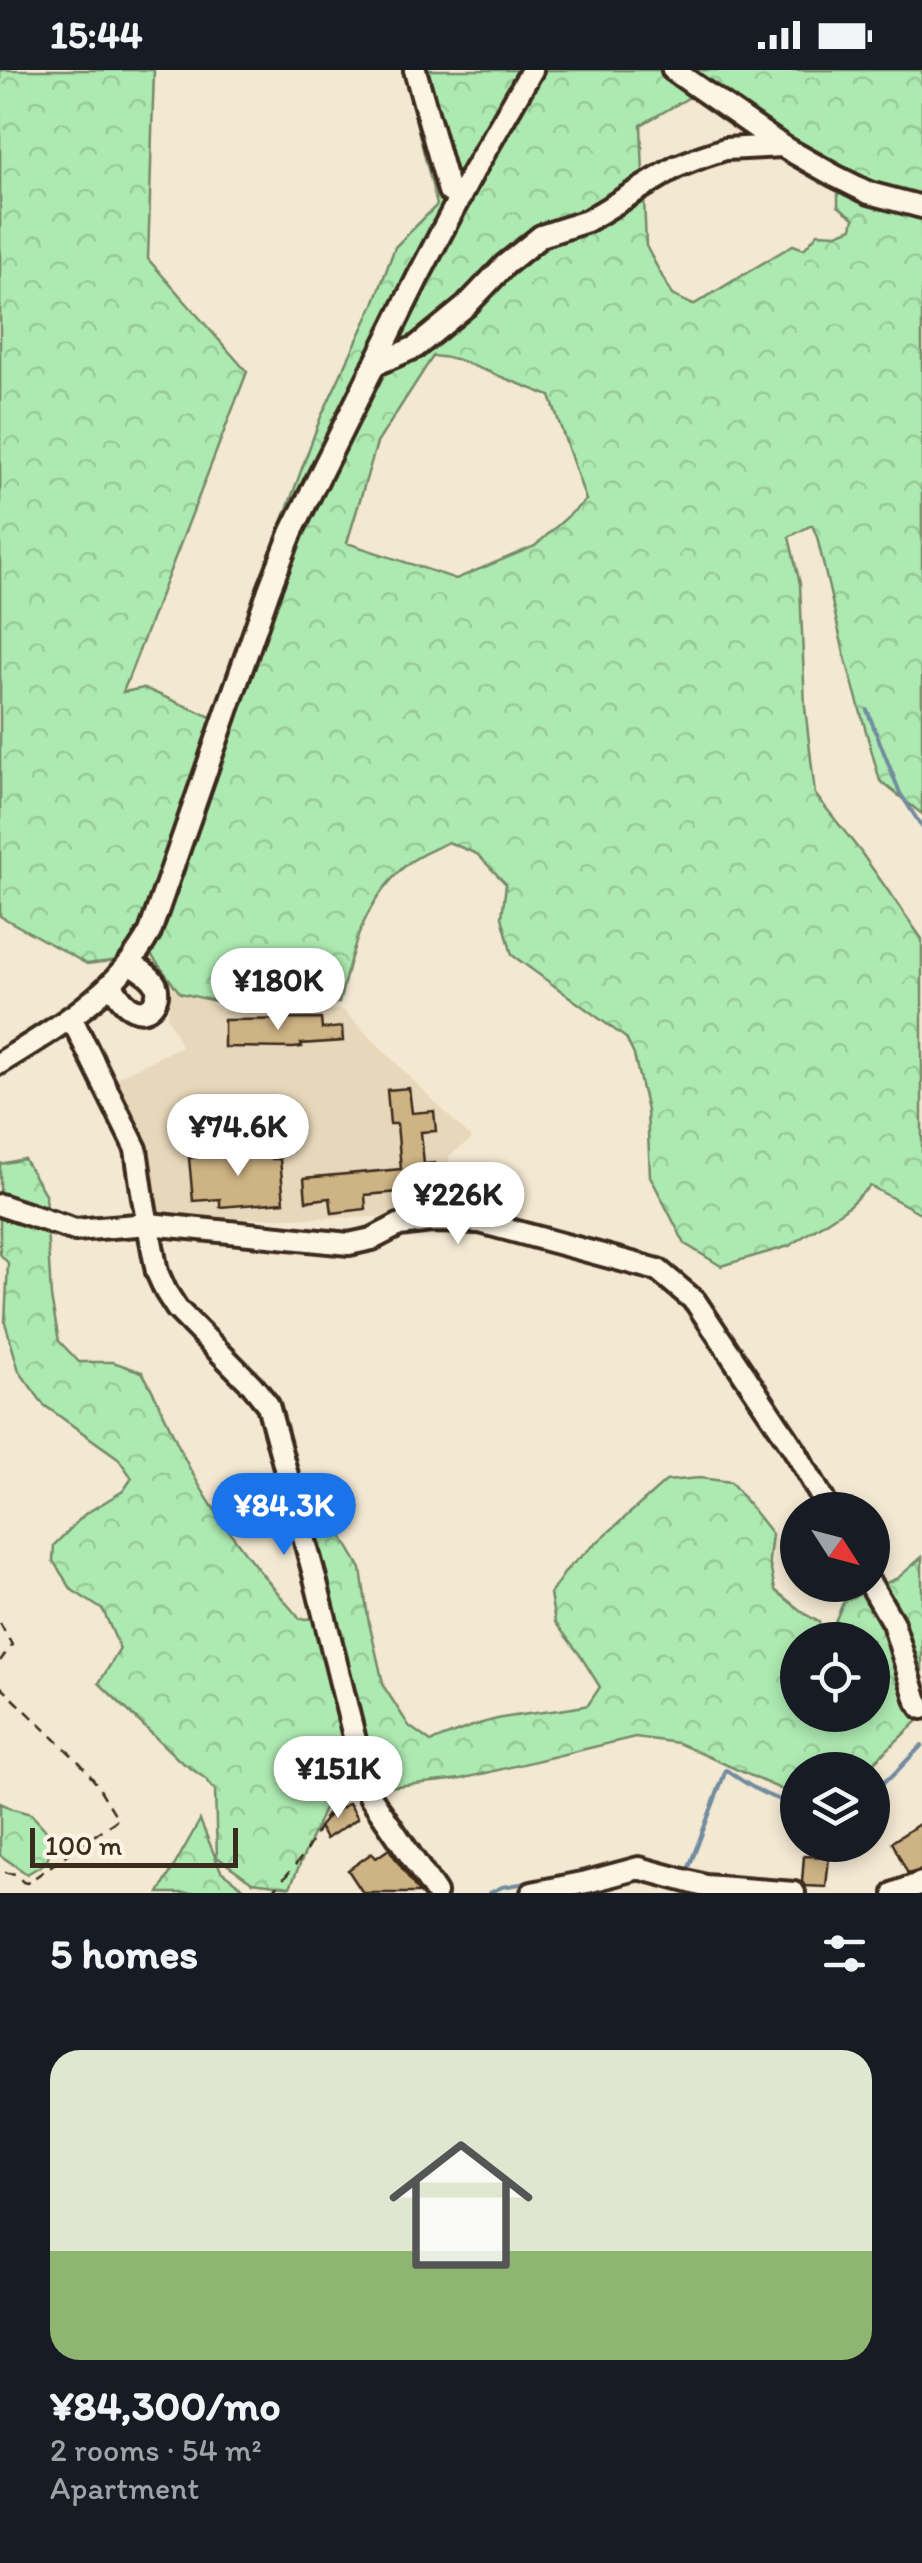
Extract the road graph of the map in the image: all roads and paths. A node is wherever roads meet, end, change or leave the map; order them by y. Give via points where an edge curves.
1 (415, 70) edge
2 (532, 70) edge
3 (673, 70) edge
4 (782, 146) junction
5 (460, 198) junction
6 (922, 206) edge
7 (374, 365) junction
8 (130, 963) junction
9 (112, 984) junction
10 (72, 1019) junction
11 (0, 1063) edge
12 (0, 1205) edge
13 (149, 1224) junction
14 (819, 1492) edge
15 (881, 1602) edge
16 (0, 1624) edge
17 (0, 1660) edge
18 (0, 1686) edge
19 (922, 1708) edge
20 (370, 1796) junction
21 (0, 1872) edge
22 (922, 1883) edge
23 (272, 1893) edge
24 (436, 1893) edge
25 (532, 1893) edge
26 (794, 1893) edge
27 (895, 1893) edge

1 - 5 street via 449,191
2 - 5 street
3 - 4 street
4 - 6 street via 869,193
4 - 7 street via 701,157 588,221 540,236 416,346
5 - 7 street
7 - 8 street via 292,531 150,932
8 - 9 street
8 - 9 street via 154,981 153,1004 134,1010
9 - 10 street
10 - 11 street
10 - 13 street via 136,1149
12 - 13 street via 76,1230
13 - 14 street via 349,1244 400,1226 480,1222 658,1270 695,1301
13 - 20 street via 157,1272 177,1309 268,1404
15 - 19 street
16 - 17 path via 12,1646
18 - 21 path via 81,1764 118,1819 27,1882
20 - 23 path via 334,1804
20 - 24 street
22 - 27 street
25 - 26 street via 638,1868 705,1886

